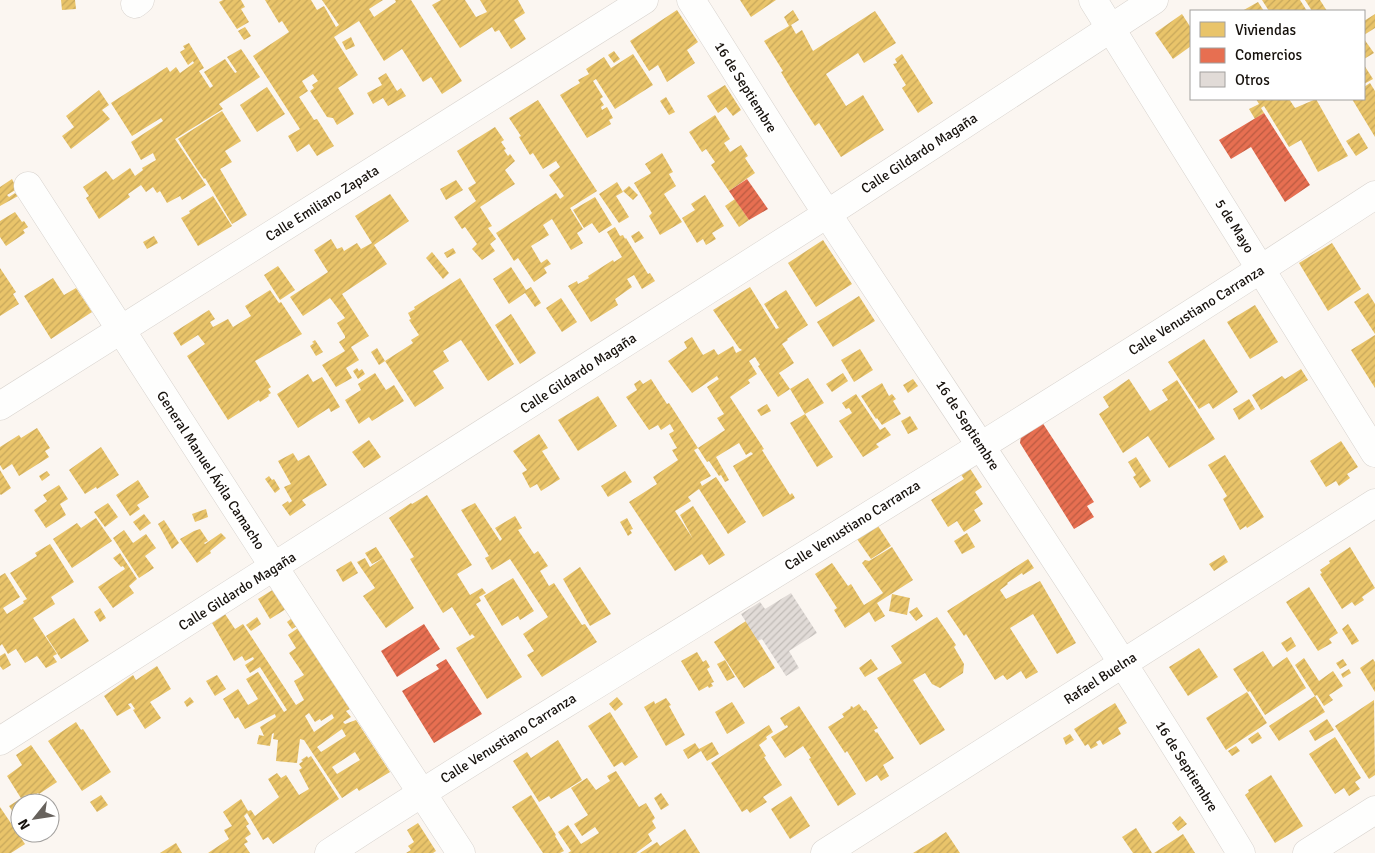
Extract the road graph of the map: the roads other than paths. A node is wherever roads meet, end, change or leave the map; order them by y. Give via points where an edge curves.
1 (644, 0) edge
2 (691, 0) edge
3 (1094, 0) edge
4 (1154, 0) edge
5 (1112, 27) junction
6 (28, 186) dead end
7 (1375, 195) edge
8 (827, 214) junction
9 (1262, 269) junction
10 (121, 331) junction
11 (0, 406) edge
12 (981, 445) junction
13 (1375, 453) edge
14 (1375, 503) edge
15 (274, 568) junction
16 (1122, 663) junction
17 (0, 741) edge
18 (422, 791) junction
19 (1375, 810) edge
20 (329, 853) edge
21 (461, 853) edge
22 (825, 853) edge
23 (1241, 853) edge
24 (1308, 853) edge

1 - 10 street, Calle Emiliano Zapata
2 - 8 street, 16 de Septiembre
3 - 5 street, 5 de Mayo
4 - 5 street, Calle Gildardo Magaña
5 - 8 street, Calle Gildardo Magaña
5 - 9 street, 5 de Mayo
6 - 10 street, General Manuel Ávila Camacho
7 - 9 street, Calle Venustiano Carranza
8 - 12 street, 16 de Septiembre
8 - 15 street, Calle Gildardo Magaña
9 - 12 street, Calle Venustiano Carranza
9 - 13 street, 5 de Mayo
10 - 11 street, Calle Emiliano Zapata
10 - 15 street, General Manuel Ávila Camacho
12 - 16 street, 16 de Septiembre
12 - 18 street, Calle Venustiano Carranza
14 - 16 street, Rafael Buelna
15 - 17 street, Calle Gildardo Magaña
15 - 18 street, General Manuel Ávila Camacho
16 - 22 street, Rafael Buelna
16 - 23 street, 16 de Septiembre
18 - 20 street, Calle Venustiano Carranza
18 - 21 street, General Manuel Ávila Camacho
19 - 24 street

